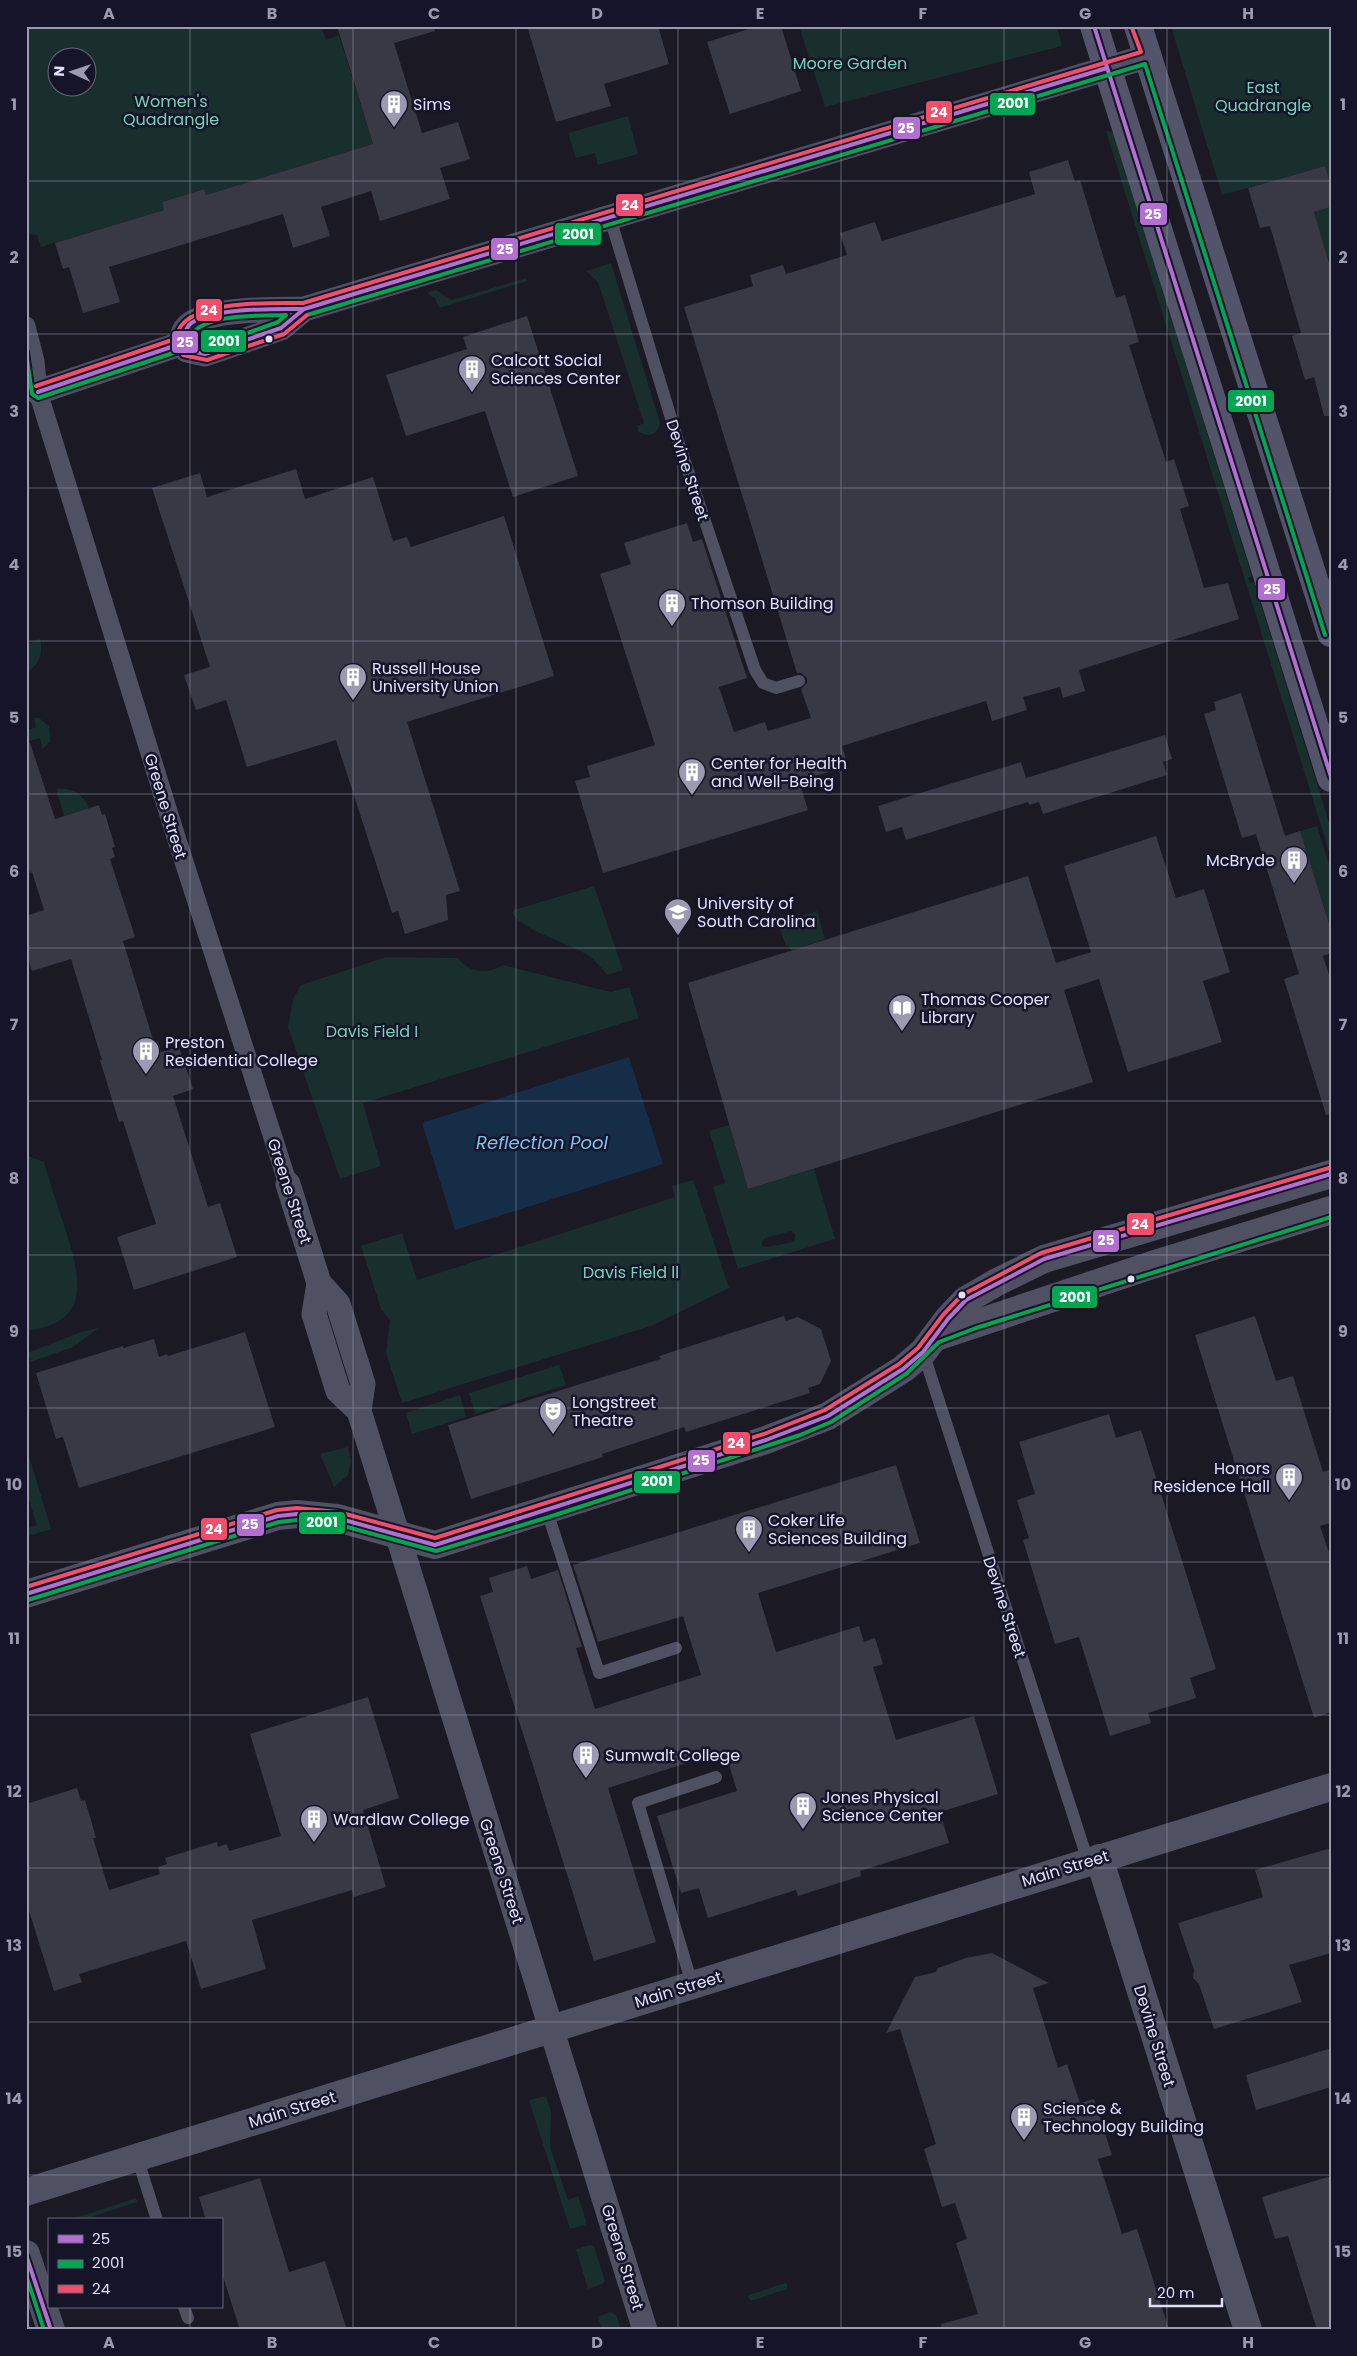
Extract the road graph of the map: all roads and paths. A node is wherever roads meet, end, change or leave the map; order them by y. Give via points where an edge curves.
1 (1094, 26) edge
2 (1138, 26) edge
3 (1148, 56) junction
4 (1107, 68) junction
5 (610, 218) junction
6 (304, 309) junction
7 (26, 326) edge
8 (183, 343) junction
9 (38, 392) junction
10 (1331, 633) edge
11 (799, 681) dead end
12 (1331, 778) edge
13 (1331, 1174) edge
14 (288, 1184) joint
15 (1331, 1210) edge
16 (929, 1344) junction
17 (547, 1511) junction
18 (398, 1535) junction
19 (26, 1594) edge
20 (676, 1648) dead end
21 (716, 1777) dead end
22 (1331, 1787) edge
23 (1093, 1860) junction
24 (692, 1984) junction
25 (553, 2028) junction
26 (137, 2157) junction
27 (26, 2192) edge
28 (156, 2218) edge
29 (26, 2254) edge
30 (51, 2330) edge
31 (645, 2330) edge
32 (1248, 2330) edge

1 - 4 main road
2 - 3 main road
3 - 4 street
3 - 10 main road
4 - 5 street
4 - 12 main road
5 - 6 street
5 - 11 lane, Devine Street via 678,441 755,670 764,683 776,688
6 - 8 street via 282,328 204,354 187,350
6 - 8 street via 237,310 196,320 183,334
7 - 9 street, Greene Street via 35,361
8 - 9 street
9 - 14 street, Greene Street
13 - 16 street via 1044,1259 966,1300
14 - 18 street, Greene Street via 319,1283 338,1304 363,1384 359,1411
15 - 16 street via 1134,1270
16 - 17 street via 903,1370 813,1423
16 - 23 lane, Devine Street
17 - 18 street via 435,1545
17 - 20 lane via 599,1673
18 - 19 street via 337,1518 296,1514 278,1516
18 - 25 street, Greene Street
21 - 24 lane via 638,1803
22 - 23 street, Main Street
23 - 24 street, Main Street
23 - 32 street, Devine Street
24 - 25 street, Main Street
25 - 26 street, Main Street
25 - 31 street, Greene Street
26 - 27 street, Main Street
26 - 28 lane
29 - 30 street

